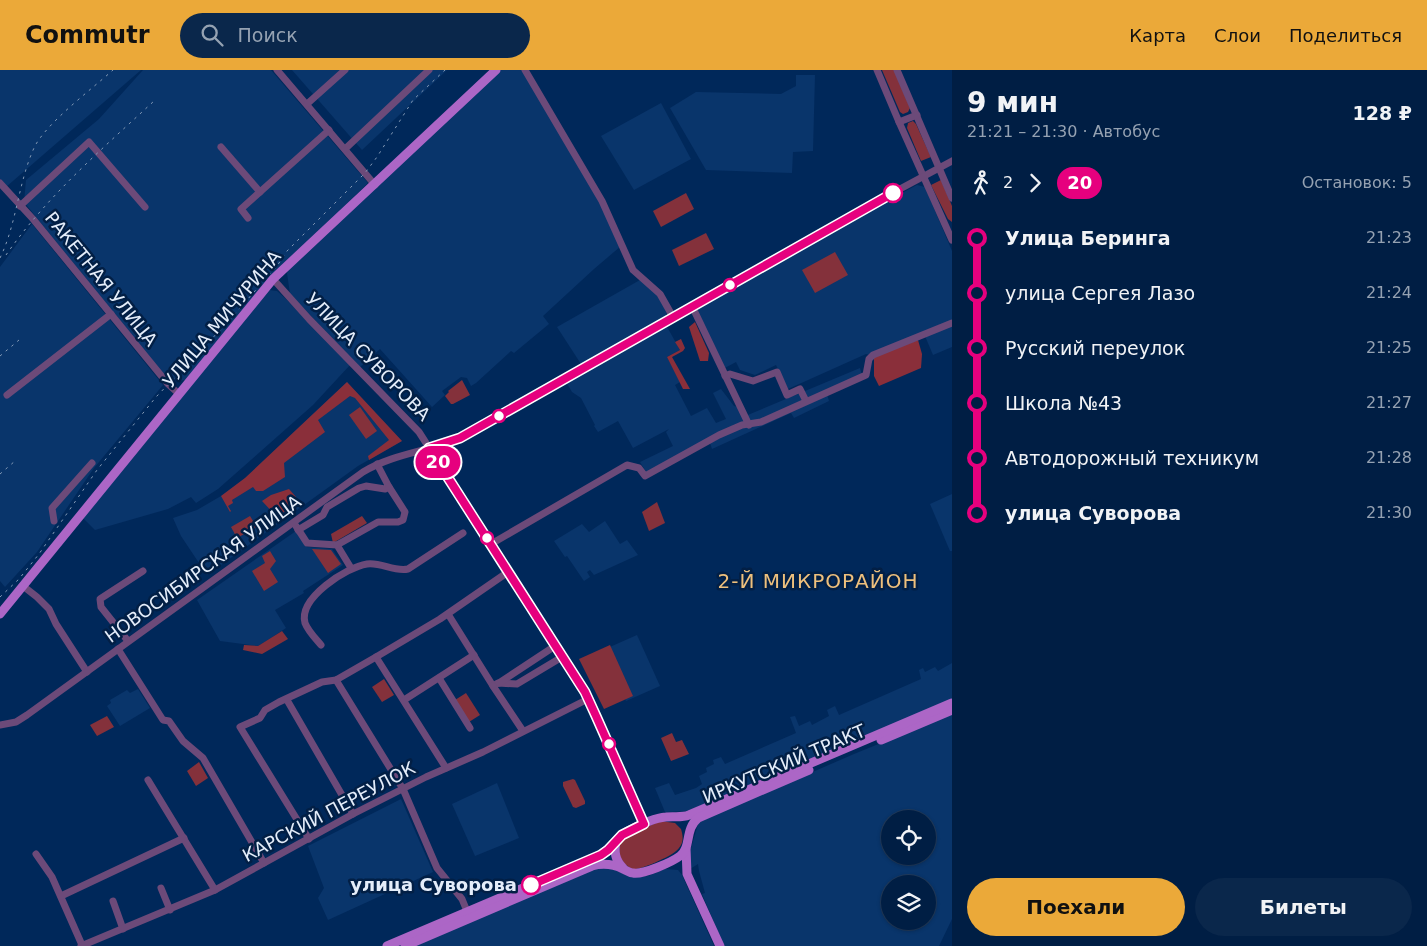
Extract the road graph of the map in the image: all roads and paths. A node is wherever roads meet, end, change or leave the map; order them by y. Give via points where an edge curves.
1 (277, 70) edge
2 (345, 70) edge
3 (429, 70) edge
4 (496, 70) edge
5 (525, 70) edge
6 (877, 70) edge
7 (897, 70) edge
8 (306, 104) junction
9 (917, 115) junction
10 (899, 122) junction
11 (329, 130) junction
12 (221, 147) dead end
13 (345, 149) junction
14 (952, 160) edge
15 (939, 167) junction
16 (924, 176) junction
17 (375, 185) junction
18 (2, 188) edge
19 (260, 192) junction
20 (952, 198) edge
21 (20, 206) junction
22 (145, 207) dead end
23 (248, 218) dead end
24 (950, 229) edge
25 (952, 240) edge
26 (273, 279) junction
27 (692, 306) junction
28 (110, 314) junction
29 (673, 317) junction
30 (952, 323) edge
31 (725, 376) junction
32 (180, 394) junction
33 (7, 395) dead end
34 (806, 401) junction
35 (749, 424) junction
36 (429, 448) junction
37 (92, 463) dead end
38 (377, 464) junction
39 (389, 487) junction
40 (54, 521) dead end
41 (293, 522) junction
42 (298, 530) junction
43 (463, 533) dead end
44 (490, 544) junction
45 (337, 545) junction
46 (351, 568) junction
47 (144, 571) dead end
48 (508, 572) junction
49 (23, 586) junction
50 (0, 614) edge
51 (448, 614) junction
52 (128, 641) junction
53 (321, 645) dead end
54 (555, 646) junction
55 (118, 649) junction
56 (474, 655) junction
57 (376, 657) junction
58 (562, 657) junction
59 (87, 672) junction
60 (439, 678) junction
61 (336, 680) junction
62 (496, 684) junction
63 (588, 699) junction
64 (286, 700) junction
65 (404, 700) junction
66 (952, 703) edge
67 (952, 710) edge
68 (0, 724) edge
69 (470, 728) dead end
70 (523, 731) junction
71 (446, 768) junction
72 (148, 780) dead end
73 (403, 789) junction
74 (353, 814) junction
75 (644, 824) junction
76 (184, 838) junction
77 (309, 839) junction
78 (616, 841) junction
79 (686, 848) junction
80 (36, 854) dead end
81 (264, 863) junction
82 (662, 864) junction
83 (623, 869) junction
84 (687, 874) junction
85 (161, 888) dead end
86 (215, 890) junction
87 (62, 896) junction
88 (113, 901) dead end
89 (170, 910) junction
90 (469, 915) junction
91 (124, 929) junction
92 (82, 946) edge
93 (387, 946) edge
94 (405, 946) edge
95 (720, 946) edge

1 - 8 street
2 - 8 street
3 - 13 street
4 - 17 main road, УЛИЦА МИЧУРИНА
5 - 29 street via 602,201 633,270 660,294
6 - 10 street
7 - 9 street
8 - 11 street
9 - 10 street
9 - 15 street
10 - 16 street
11 - 13 street
11 - 19 street
12 - 19 street
13 - 17 street
14 - 15 street, НОВОСИБИРСКАЯ УЛИЦА
15 - 16 street, НОВОСИБИРСКАЯ УЛИЦА
15 - 20 street
16 - 24 street
16 - 27 street, НОВОСИБИРСКАЯ УЛИЦА
17 - 26 main road, УЛИЦА МИЧУРИНА
18 - 21 street, РАКЕТНАЯ УЛИЦА
19 - 23 street via 241,209
21 - 22 street via 89,142
21 - 28 street, РАКЕТНАЯ УЛИЦА
24 - 25 street
26 - 32 main road, УЛИЦА МИЧУРИНА
26 - 36 street, УЛИЦА СУВОРОВА via 419,432
27 - 29 street, НОВОСИБИРСКАЯ УЛИЦА
27 - 31 street
28 - 32 street, РАКЕТНАЯ УЛИЦА
28 - 33 street
29 - 36 street, НОВОСИБИРСКАЯ УЛИЦА via 460,438
30 - 34 street via 873,355 866,375
31 - 34 street via 730,374 753,381 777,372 787,395 800,389
31 - 35 street
32 - 49 main road, УЛИЦА МИЧУРИНА
34 - 35 street via 761,422
35 - 44 street via 719,435 645,476 639,468 627,465
36 - 38 street, НОВОСИБИРСКАЯ УЛИЦА
36 - 44 street, УЛИЦА СУВОРОВА
37 - 40 street via 52,508
38 - 39 street
38 - 41 street, НОВОСИБИРСКАЯ УЛИЦА
39 - 42 street via 359,488
39 - 45 street via 405,512 403,520 378,522
41 - 42 street
41 - 52 street, НОВОСИБИРСКАЯ УЛИЦА
42 - 45 street via 307,543
43 - 46 street via 408,569 373,564
44 - 48 street, УЛИЦА СУВОРОВА
45 - 46 street
46 - 53 street via 317,592 305,612 306,624
47 - 52 street via 100,599 101,607
48 - 51 street
48 - 54 street, УЛИЦА СУВОРОВА
49 - 50 main road, УЛИЦА МИЧУРИНА
49 - 59 street via 49,609
51 - 56 street
51 - 57 street
52 - 55 street, НОВОСИБИРСКАЯ УЛИЦА
54 - 58 street, УЛИЦА СУВОРОВА
54 - 62 street
55 - 59 street, НОВОСИБИРСКАЯ УЛИЦА
55 - 81 street via 163,720 169,721 203,758
56 - 60 street
56 - 62 street
57 - 61 street
57 - 65 street
58 - 62 street via 517,684
58 - 63 street, УЛИЦА СУВОРОВА
59 - 68 street, НОВОСИБИРСКАЯ УЛИЦА via 22,719
60 - 65 street
60 - 69 street
61 - 64 street via 328,679
61 - 73 street
62 - 70 street
63 - 70 street, КАРСКИЙ ПЕРЕУЛОК
63 - 75 street, УЛИЦА СУВОРОВА
64 - 74 street
64 - 77 street via 240,727
65 - 71 street
66 - 75 main road, ИРКУТСКИЙ ТРАКТ via 689,815 659,818
67 - 79 main road, ИРКУТСКИЙ ТРАКТ via 698,818 690,828
70 - 71 street, КАРСКИЙ ПЕРЕУЛОК
71 - 73 street, КАРСКИЙ ПЕРЕУЛОК
72 - 76 street
73 - 74 street, КАРСКИЙ ПЕРЕУЛОК
73 - 90 street via 437,868 462,898
74 - 77 street, КАРСКИЙ ПЕРЕУЛОК
75 - 78 main road, ИРКУТСКИЙ ТРАКТ via 626,832
76 - 86 street
76 - 87 street
77 - 81 street, КАРСКИЙ ПЕРЕУЛОК
78 - 83 main road via 615,856
78 - 90 main road, ИРКУТСКИЙ ТРАКТ via 596,857
79 - 82 main road, ИРКУТСКИЙ ТРАКТ via 679,857
79 - 84 main road
80 - 87 street
81 - 86 street, КАРСКИЙ ПЕРЕУЛОК
82 - 83 main road, ИРКУТСКИЙ ТРАКТ via 640,874
82 - 84 main road via 675,865
83 - 90 main road, ИРКУТСКИЙ ТРАКТ via 600,863
84 - 95 main road
85 - 89 street
86 - 89 street, КАРСКИЙ ПЕРЕУЛОК
87 - 92 street
88 - 91 street
89 - 91 street, КАРСКИЙ ПЕРЕУЛОК
90 - 93 main road, ИРКУТСКИЙ ТРАКТ
90 - 94 main road, ИРКУТСКИЙ ТРАКТ
91 - 92 street, КАРСКИЙ ПЕРЕУЛОК

